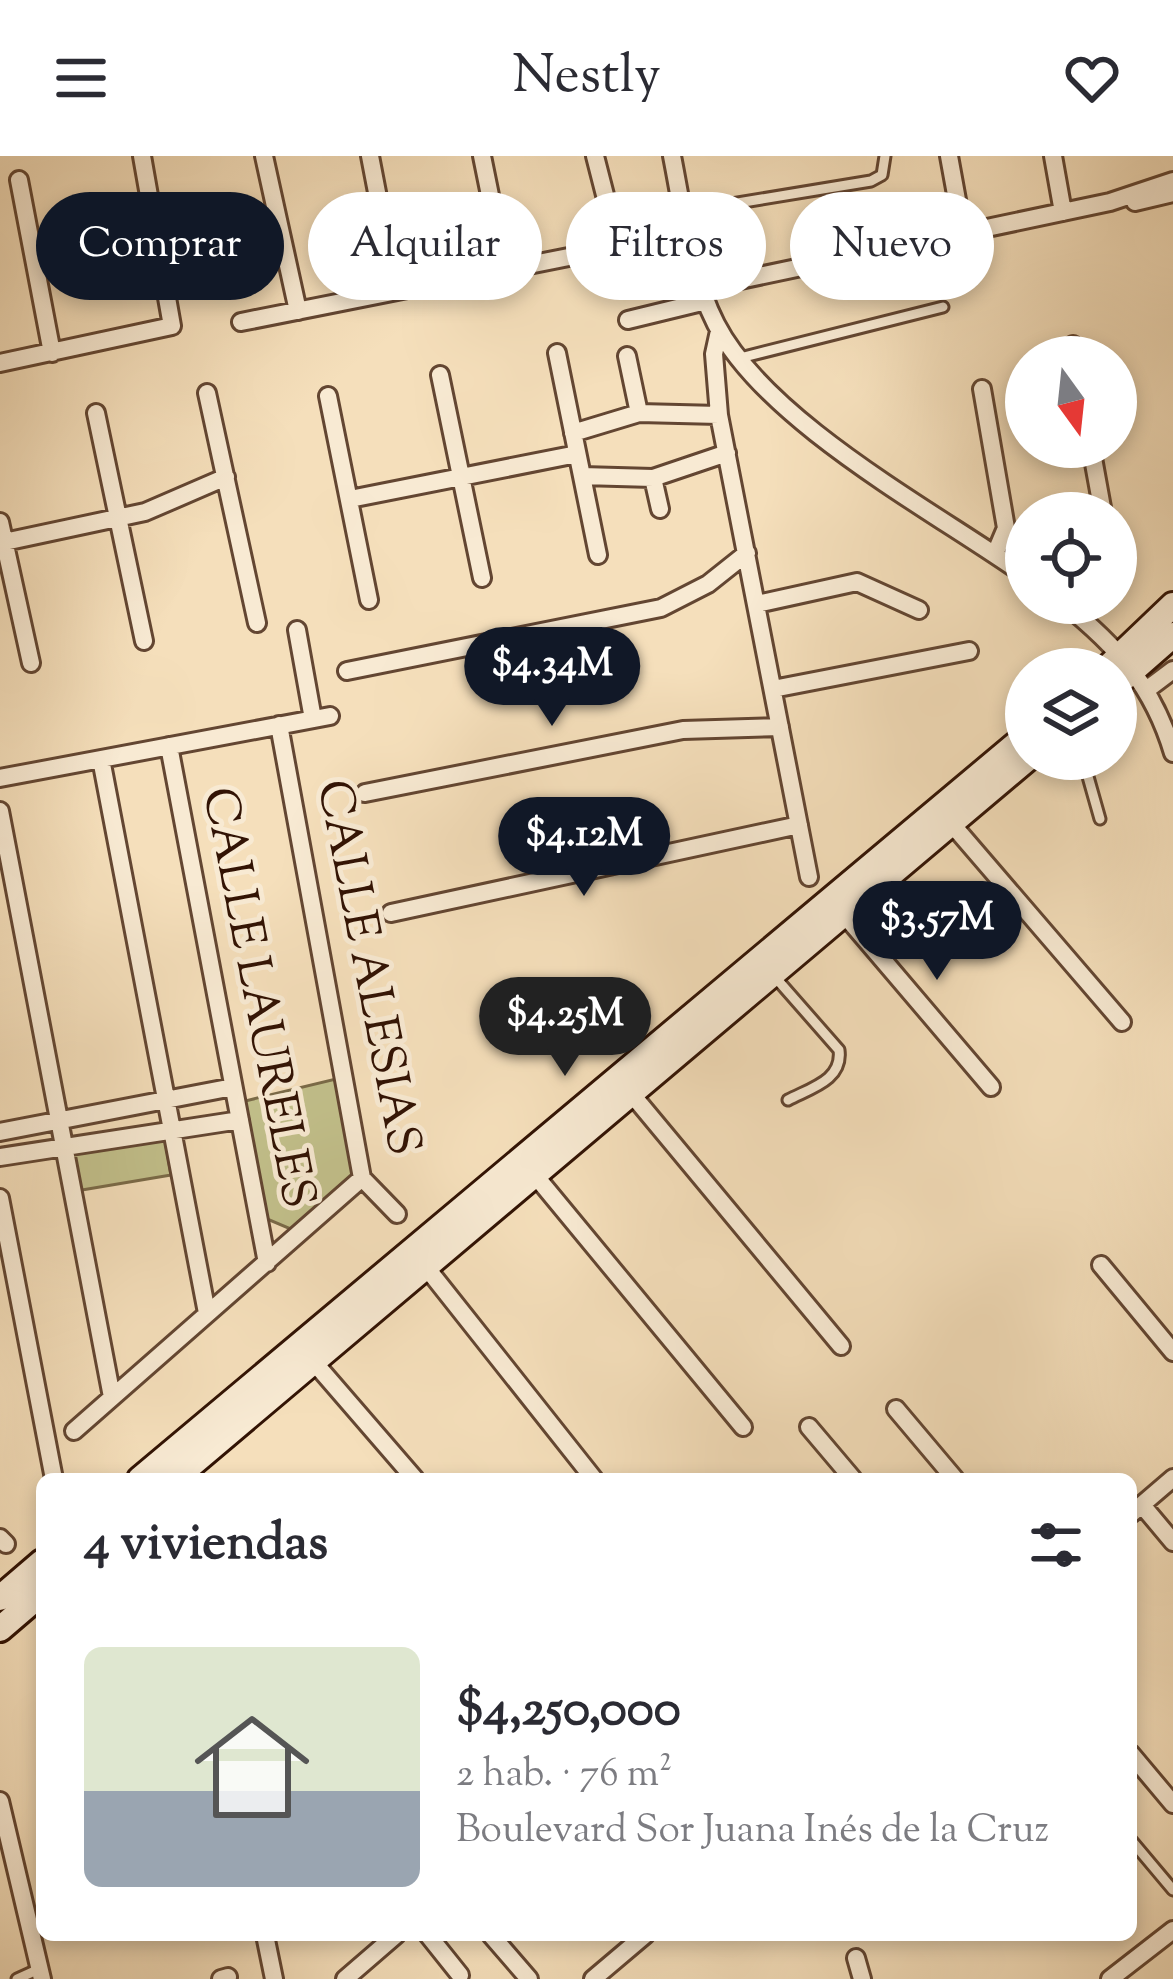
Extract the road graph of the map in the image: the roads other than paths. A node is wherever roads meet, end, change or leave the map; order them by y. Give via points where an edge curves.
1 (142, 156) edge
2 (264, 156) edge
3 (370, 156) edge
4 (482, 156) edge
5 (595, 156) edge
6 (672, 156) edge
7 (885, 156) edge
8 (949, 156) edge
9 (1053, 156) edge
10 (19, 180) dead end
11 (1173, 181) edge
12 (377, 192) edge
13 (489, 192) edge
14 (602, 192) edge
15 (679, 192) edge
16 (956, 192) edge
17 (1173, 194) edge
18 (766, 198) edge
19 (1110, 202) junction
20 (1063, 212) junction
21 (994, 226) edge
22 (352, 300) edge
23 (686, 300) edge
24 (706, 300) edge
25 (943, 307) dead end
26 (298, 311) junction
27 (628, 320) dead end
28 (241, 322) dead end
29 (719, 331) junction
30 (52, 352) junction
31 (557, 353) dead end
32 (627, 356) dead end
33 (740, 358) junction
34 (0, 363) edge
35 (440, 375) dead end
36 (982, 389) dead end
37 (207, 393) dead end
38 (328, 396) dead end
39 (639, 412) junction
40 (96, 413) dead end
41 (719, 415) junction
42 (573, 433) junction
43 (728, 453) junction
44 (578, 454) junction
45 (582, 476) junction
46 (226, 477) junction
47 (461, 477) junction
48 (653, 478) junction
49 (350, 499) junction
50 (660, 509) dead end
51 (119, 519) junction
52 (0, 522) edge
53 (2, 543) edge
54 (747, 553) junction
55 (598, 554) dead end
56 (995, 554) junction
57 (1005, 561) edge
58 (482, 578) dead end
59 (369, 600) dead end
60 (757, 604) junction
61 (1173, 605) edge
62 (920, 610) dead end
63 (257, 622) dead end
64 (297, 630) dead end
65 (1173, 634) edge
66 (144, 641) dead end
67 (970, 651) dead end
68 (1137, 657) edge
69 (31, 663) dead end
70 (1137, 664) edge
71 (1173, 670) edge
72 (347, 671) dead end
73 (1137, 672) edge
74 (773, 688) junction
75 (1137, 692) edge
76 (279, 725) junction
77 (780, 727) junction
78 (169, 746) junction
79 (1173, 753) edge
80 (1005, 754) edge
81 (101, 759) junction
82 (0, 778) edge
83 (1005, 778) edge
84 (1089, 780) edge
85 (365, 793) dead end
86 (0, 811) edge
87 (1100, 819) dead end
88 (951, 823) junction
89 (799, 825) junction
90 (809, 877) dead end
91 (391, 913) dead end
92 (843, 913) junction
93 (771, 973) junction
94 (1122, 1022) dead end
95 (233, 1087) junction
96 (991, 1087) dead end
97 (630, 1092) junction
98 (788, 1100) dead end
99 (169, 1115) junction
100 (240, 1120) junction
101 (59, 1121) junction
102 (0, 1132) edge
103 (64, 1147) junction
104 (0, 1156) edge
105 (534, 1174) junction
106 (362, 1178) junction
107 (0, 1198) edge
108 (397, 1214) dead end
109 (267, 1263) junction
110 (1100, 1264) dead end
111 (426, 1267) junction
112 (207, 1313) junction
113 (841, 1346) dead end
114 (1173, 1352) edge
115 (313, 1361) junction
116 (112, 1397) junction
117 (896, 1409) dead end
118 (743, 1427) dead end
119 (808, 1427) dead end
120 (74, 1431) dead end
121 (53, 1473) edge
122 (147, 1473) edge
123 (181, 1473) edge
124 (410, 1473) edge
125 (589, 1473) edge
126 (848, 1473) edge
127 (950, 1473) edge
128 (1173, 1478) edge
129 (1137, 1508) edge
130 (1137, 1510) edge
131 (1173, 1542) edge
132 (36, 1567) edge
133 (0, 1598) edge
134 (36, 1598) edge
135 (0, 1629) edge
136 (1137, 1761) edge
137 (0, 1801) edge
138 (1173, 1804) edge
139 (1137, 1847) edge
140 (1173, 1890) edge
141 (1173, 1930) edge
142 (266, 1941) edge
143 (388, 1941) edge
144 (433, 1941) edge
145 (496, 1941) edge
146 (630, 1941) edge
147 (856, 1958) dead end
148 (40, 1974) edge
149 (460, 1975) dead end
150 (17, 1979) edge
151 (274, 1979) edge
152 (345, 1979) edge
153 (529, 1979) edge
154 (593, 1979) edge
155 (862, 1979) edge
156 (1110, 1979) edge

1 - 30 street via 172,326
2 - 26 street
3 - 12 street
4 - 13 street
5 - 14 street
6 - 15 street
7 - 18 lane via 887,166 871,181
8 - 16 street
9 - 20 street
10 - 30 street
11 - 19 street
17 - 19 street
19 - 20 street
20 - 21 street
22 - 26 street
23 - 27 street
24 - 29 street
25 - 33 lane
26 - 28 street
29 - 33 street
29 - 41 street
30 - 34 street
31 - 42 street
32 - 39 street
33 - 56 street via 812,428
35 - 47 street
36 - 56 street via 1006,528
37 - 46 street
38 - 49 street
39 - 41 street
39 - 42 street
40 - 51 street
41 - 43 street
42 - 44 street
43 - 48 street
43 - 54 street
44 - 45 street
44 - 47 street
45 - 48 street
45 - 55 street
46 - 51 street
46 - 63 street
47 - 49 street
47 - 58 street
48 - 50 street
49 - 59 street
51 - 53 street
51 - 66 street
52 - 53 street
53 - 69 street
54 - 60 street
54 - 72 street via 661,608
56 - 57 street
60 - 62 street via 856,582
60 - 74 street
61 - 68 main road
64 - 76 street via 322,717
65 - 70 main road
67 - 74 street
71 - 73 street
74 - 77 street
75 - 79 street
76 - 78 street
76 - 106 street, CALLE ALESIAS
77 - 85 street via 683,730
77 - 89 street
78 - 81 street
78 - 95 street, CALLE LAURELES
80 - 122 main road
81 - 82 street
81 - 99 street
83 - 88 main road
84 - 87 lane
86 - 101 street
88 - 92 main road
88 - 94 street
89 - 90 street
89 - 91 street
92 - 93 main road
92 - 96 street
93 - 97 main road
93 - 98 lane via 839,1050 841,1063 836,1075
95 - 99 street
95 - 100 street, CALLE LAURELES
97 - 105 main road
97 - 113 street
99 - 100 street
99 - 101 street
99 - 103 street
99 - 112 street
100 - 109 street, CALLE LAURELES
101 - 102 street
101 - 103 street
103 - 104 street
103 - 116 street
105 - 111 main road
105 - 118 street
106 - 108 street, CALLE ALESIAS
106 - 109 street
107 - 121 street
109 - 112 street
110 - 114 street
111 - 115 main road
111 - 125 street
112 - 116 street
115 - 123 main road
115 - 124 street
116 - 120 street
117 - 127 street
119 - 126 street
128 - 129 street
130 - 131 street
132 - 133 main road
134 - 135 main road
136 - 138 street
137 - 148 street
139 - 140 lane
141 - 156 street
142 - 151 street
143 - 152 street
144 - 149 street
145 - 153 street
146 - 154 street
147 - 155 street
148 - 150 lane

